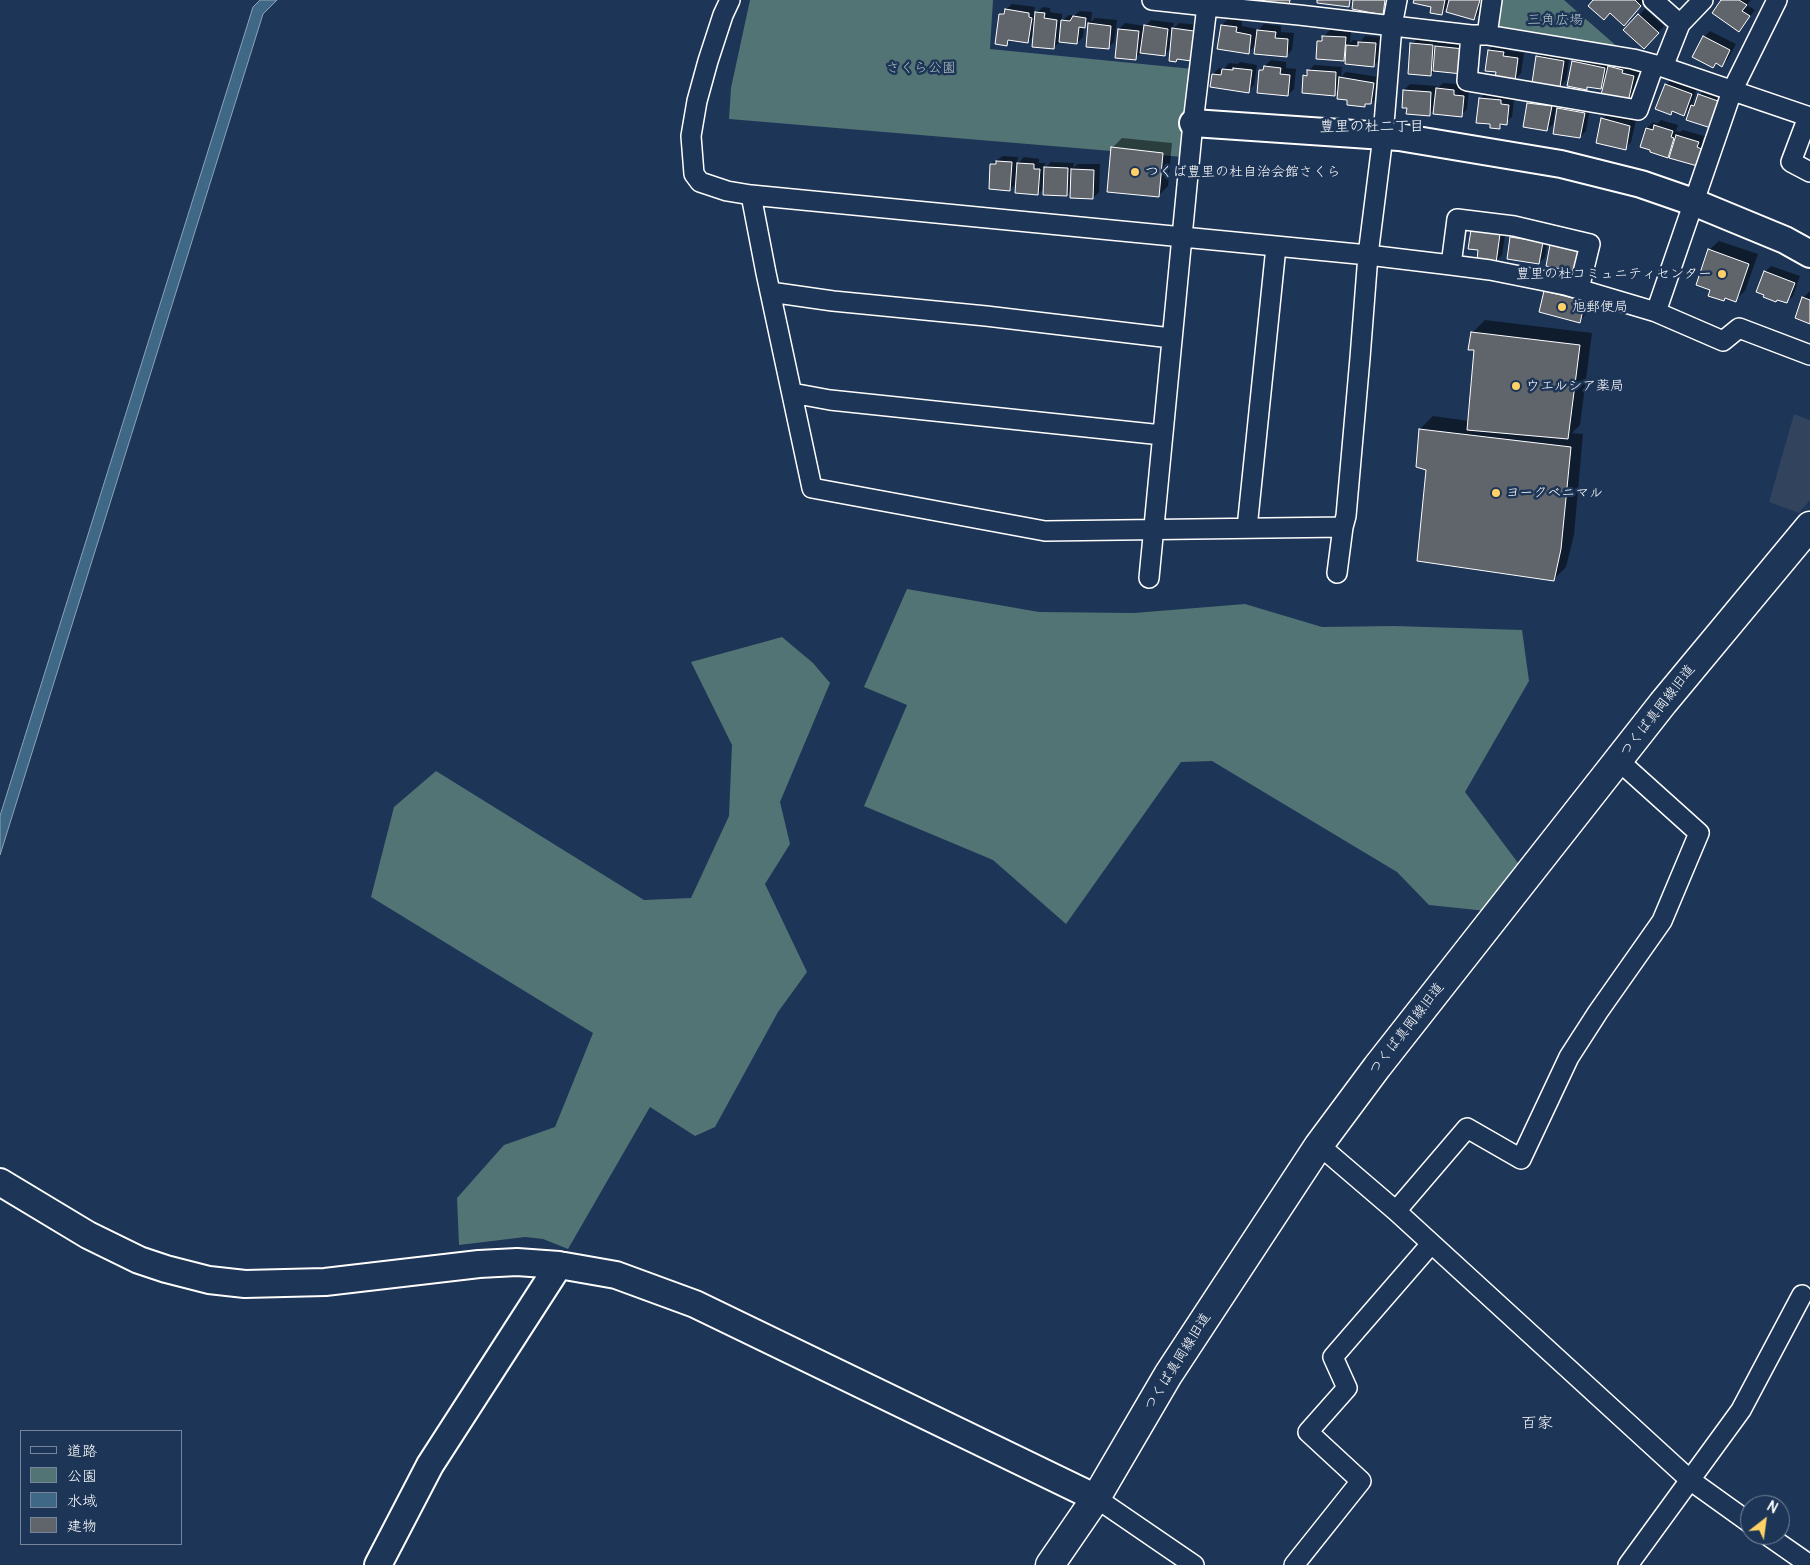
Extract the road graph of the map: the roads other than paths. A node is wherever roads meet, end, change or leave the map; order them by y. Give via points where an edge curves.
1 (730, 0) edge
2 (1152, 0) edge
3 (1396, 0) edge
4 (1492, 0) edge
5 (1653, 0) edge
6 (1703, 0) edge
7 (1777, 0) edge
8 (1207, 3) edge
9 (1300, 7) edge
10 (1680, 24) junction
11 (1392, 26) junction
12 (1479, 35) junction
13 (1658, 66) junction
14 (1732, 91) junction
15 (1809, 117) edge
16 (1193, 123) junction
17 (1383, 136) junction
18 (1810, 172) edge
19 (751, 195) junction
20 (1693, 202) junction
21 (1183, 237) junction
22 (1276, 247) junction
23 (1810, 254) edge
24 (1368, 255) junction
25 (1450, 265) junction
26 (1579, 289) junction
27 (770, 292) junction
28 (1656, 312) junction
29 (1171, 338) junction
30 (1810, 355) edge
31 (792, 393) junction
32 (1162, 435) junction
33 (1810, 526) edge
34 (1343, 527) junction
35 (1153, 528) junction
36 (1247, 528) junction
37 (1336, 573) dead end
38 (1149, 578) dead end
39 (1619, 760) junction
40 (1319, 1146) junction
41 (0, 1182) edge
42 (1396, 1212) junction
43 (1431, 1244) junction
44 (559, 1265) junction
45 (1802, 1294) dead end
46 (1690, 1480) junction
47 (1096, 1498) junction
48 (1740, 1516) edge
49 (1781, 1545) edge
50 (378, 1565) edge
51 (1050, 1565) edge
52 (1194, 1565) edge
53 (1294, 1565) edge
54 (1628, 1565) edge
55 (1810, 1565) edge

1 - 19 street via 697,101 691,136 694,174 700,182
2 - 8 street
3 - 11 street
4 - 12 street
5 - 10 street
6 - 10 street
7 - 14 street
8 - 9 street
8 - 16 street
9 - 11 street
10 - 13 street
11 - 12 street
11 - 17 street
12 - 13 street via 1633,59
12 - 13 street via 1467,81 1638,110
13 - 14 street
14 - 15 street
14 - 20 street
15 - 18 street via 1790,162
16 - 17 street
16 - 21 street
17 - 20 street via 1561,164 1641,184
17 - 24 street
19 - 21 street
19 - 27 street
20 - 23 street via 1776,236
20 - 28 street
21 - 22 street
21 - 29 street
22 - 24 street
22 - 36 street
24 - 25 street
24 - 34 street
25 - 26 street
25 - 26 street via 1457,219 1514,226 1590,244
26 - 28 street
27 - 29 street
27 - 31 street
28 - 30 street via 1723,341 1738,328
29 - 32 street
31 - 32 street via 839,401
31 - 35 street via 812,488 1045,531
32 - 35 street
33 - 39 main road, つくば真岡線旧道
34 - 36 street
34 - 37 street
35 - 36 street
35 - 38 street
39 - 40 main road, つくば真岡線旧道 via 1377,1067
39 - 42 street via 1699,833 1662,921 1569,1057 1521,1158 1467,1128
40 - 42 street
40 - 47 main road, つくば真岡線旧道 via 1173,1367
41 - 44 street via 139,1260 208,1280 245,1284 325,1282 479,1264
42 - 43 street
43 - 46 street
43 - 53 street via 1333,1357 1347,1388 1308,1432 1361,1481
44 - 47 street via 616,1275 695,1304
44 - 50 street via 430,1465
45 - 46 street via 1741,1410
46 - 48 street
46 - 54 street
47 - 51 main road, つくば真岡線旧道
47 - 52 street
49 - 55 street

